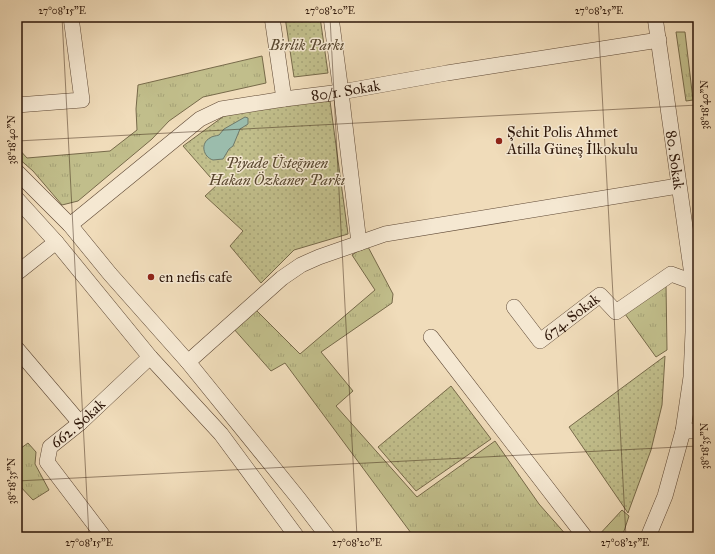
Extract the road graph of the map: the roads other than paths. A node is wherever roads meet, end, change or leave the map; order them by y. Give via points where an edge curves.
1 (71, 17) edge
2 (272, 17) edge
3 (330, 17) edge
4 (655, 17) edge
5 (659, 40) junction
6 (341, 92) junction
7 (284, 99) junction
8 (17, 105) edge
9 (17, 172) edge
10 (678, 186) junction
11 (17, 200) edge
12 (70, 225) junction
13 (56, 242) junction
14 (359, 243) junction
15 (17, 273) edge
16 (695, 281) edge
17 (514, 307) dead end
18 (431, 336) dead end
19 (17, 349) edge
20 (150, 357) junction
21 (188, 362) junction
22 (80, 423) junction
23 (683, 430) junction
24 (698, 431) edge
25 (104, 537) edge
26 (297, 537) edge
27 (328, 537) edge
28 (585, 537) edge
29 (648, 537) edge

1 - 8 street via 82,100
2 - 7 street
3 - 6 street
4 - 5 street, 80. Sokak
5 - 6 street, 80/1. Sokak
5 - 10 street, 80. Sokak
6 - 7 street, 80/1. Sokak
6 - 14 street
7 - 12 street, 80/1. Sokak via 221,109 200,119
9 - 12 street
10 - 14 street via 385,234
10 - 16 street, 80. Sokak
11 - 13 street
12 - 21 street
13 - 15 street
13 - 20 street
14 - 21 street via 301,265 282,278
16 - 17 street, 674. Sokak via 671,274 616,312 600,295 540,341
16 - 23 street, 80. Sokak via 691,377
18 - 28 street
19 - 22 street
20 - 22 street, 662. Sokak
20 - 26 street via 221,434
21 - 27 street
22 - 25 street, 662. Sokak via 50,448 47,462
23 - 24 street
23 - 29 street, 80. Sokak via 665,496

